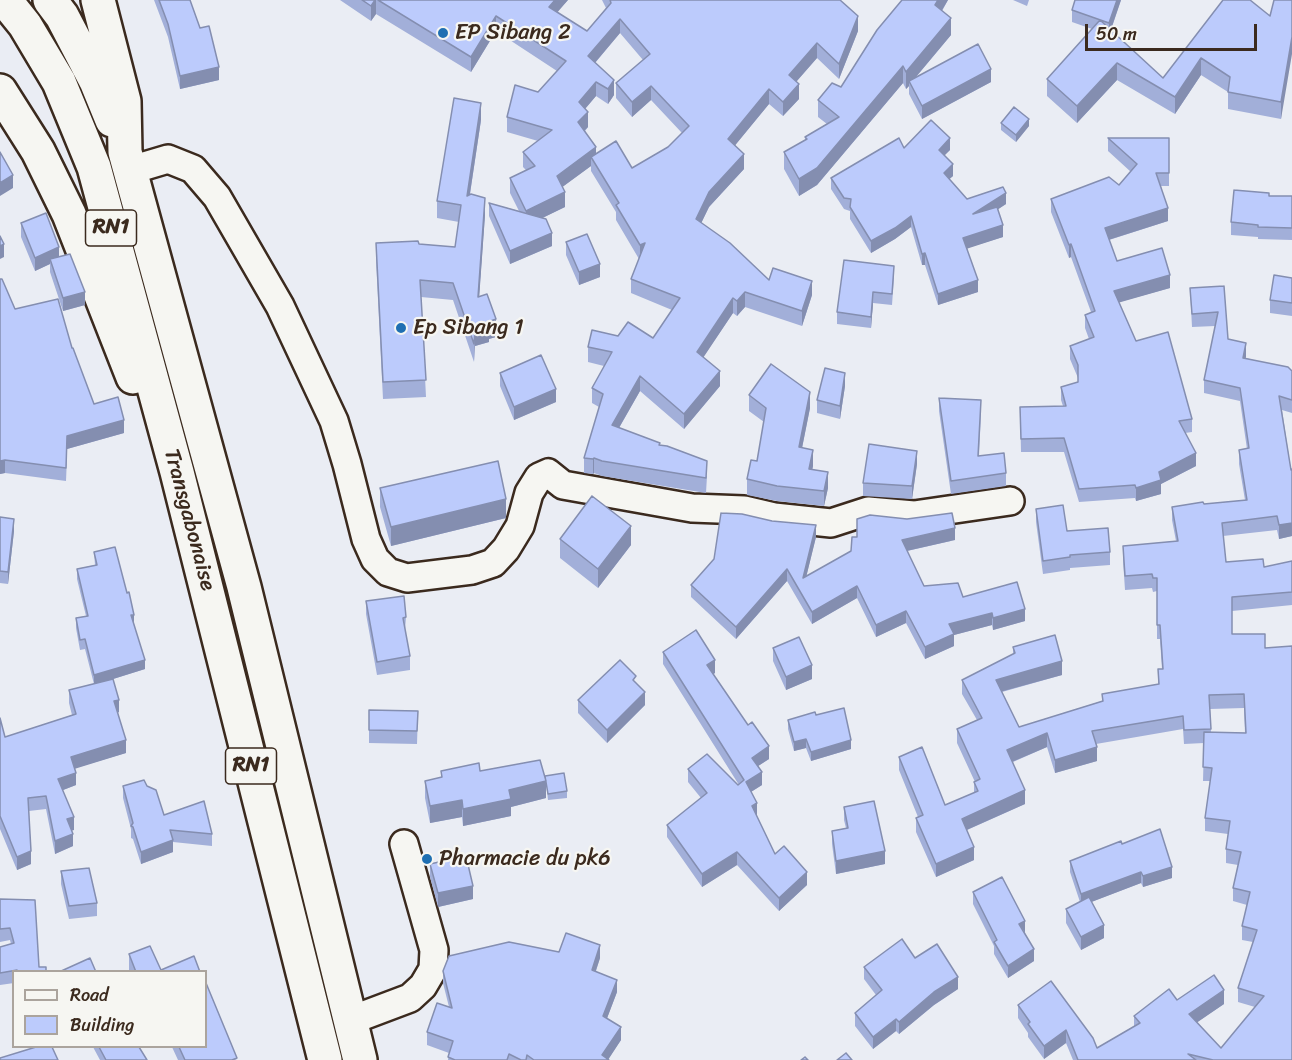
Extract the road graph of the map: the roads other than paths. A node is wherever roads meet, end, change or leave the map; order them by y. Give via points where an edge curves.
1 (5, 0) edge
2 (50, 0) edge
3 (98, 0) edge
4 (0, 92) edge
5 (128, 161) junction
6 (166, 431) junction
7 (1010, 501) dead end
8 (404, 844) dead end
9 (349, 1021) junction
10 (325, 1060) edge
11 (360, 1060) edge

1 - 6 highway, Transgabonaise / RN1 via 58,82 94,167
2 - 5 highway, Transgabonaise / RN1 via 96,81
3 - 5 highway via 124,101
4 - 6 highway via 38,151 69,214 142,399
5 - 7 street via 168,159 193,169 217,197 280,306 316,382 337,432 366,539 375,560 388,572 407,578 472,570 493,563 520,526 529,493 539,477 548,473 563,485 680,506 744,510 774,518 831,523 868,511 914,515
5 - 9 highway, Transgabonaise / RN1 via 244,587
6 - 10 highway, Transgabonaise / RN1
8 - 9 street via 434,950 433,969 410,998
9 - 11 highway, Transgabonaise / RN1

